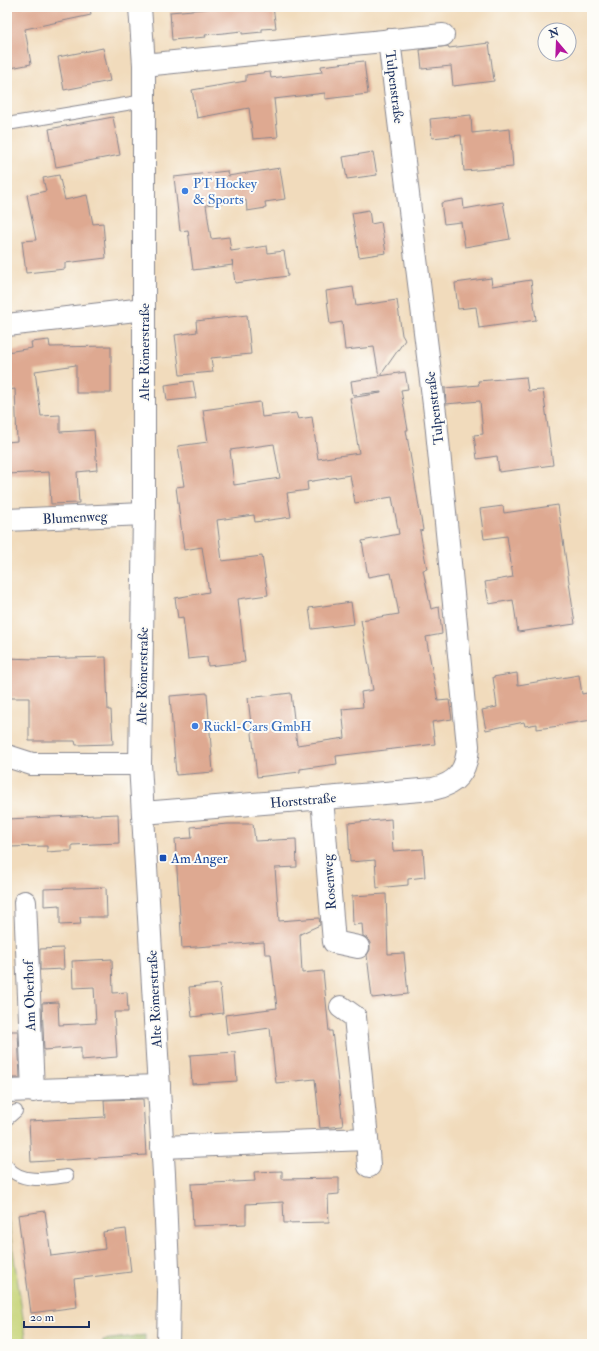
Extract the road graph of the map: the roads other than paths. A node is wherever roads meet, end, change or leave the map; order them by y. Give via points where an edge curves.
1 (140, 7) edge
2 (443, 35) dead end
3 (389, 40) junction
4 (144, 65) junction
5 (144, 101) junction
6 (7, 124) edge
7 (144, 309) junction
8 (7, 325) edge
9 (144, 514) junction
10 (7, 520) edge
11 (7, 756) edge
12 (32, 764) junction
13 (140, 764) junction
14 (7, 769) edge
15 (460, 775) joint
16 (322, 798) junction
17 (143, 813) junction
18 (25, 902) dead end
19 (358, 947) dead end
20 (341, 1007) dead end
21 (159, 1086) junction
22 (33, 1090) junction
23 (7, 1091) edge
24 (367, 1138) junction
25 (162, 1147) junction
26 (7, 1166) edge
27 (369, 1166) dead end
28 (67, 1176) dead end
29 (168, 1344) edge

1 - 4 street, Alte Römerstraße
2 - 3 street, Tulpenstraße
3 - 4 street, Tulpenstraße
3 - 15 street, Tulpenstraße via 436,421 468,746 465,767
4 - 5 street, Alte Römerstraße
5 - 6 lane
5 - 7 street, Alte Römerstraße
7 - 8 street
7 - 9 street, Alte Römerstraße
9 - 10 street, Blumenweg
9 - 13 street, Alte Römerstraße
11 - 12 street
12 - 13 street
12 - 14 street
13 - 17 street, Alte Römerstraße
15 - 16 street, Horststraße via 443,787 433,789
16 - 17 street, Horststraße
16 - 19 street, Rosenweg via 334,942
17 - 21 street, Alte Römerstraße
18 - 22 street, Am Oberhof
20 - 24 street via 355,1017
21 - 22 street
21 - 25 street, Alte Römerstraße
22 - 23 street
24 - 25 street
24 - 27 street
25 - 29 street, Alte Römerstraße via 169,1292
26 - 28 lane via 21,1176 33,1179

